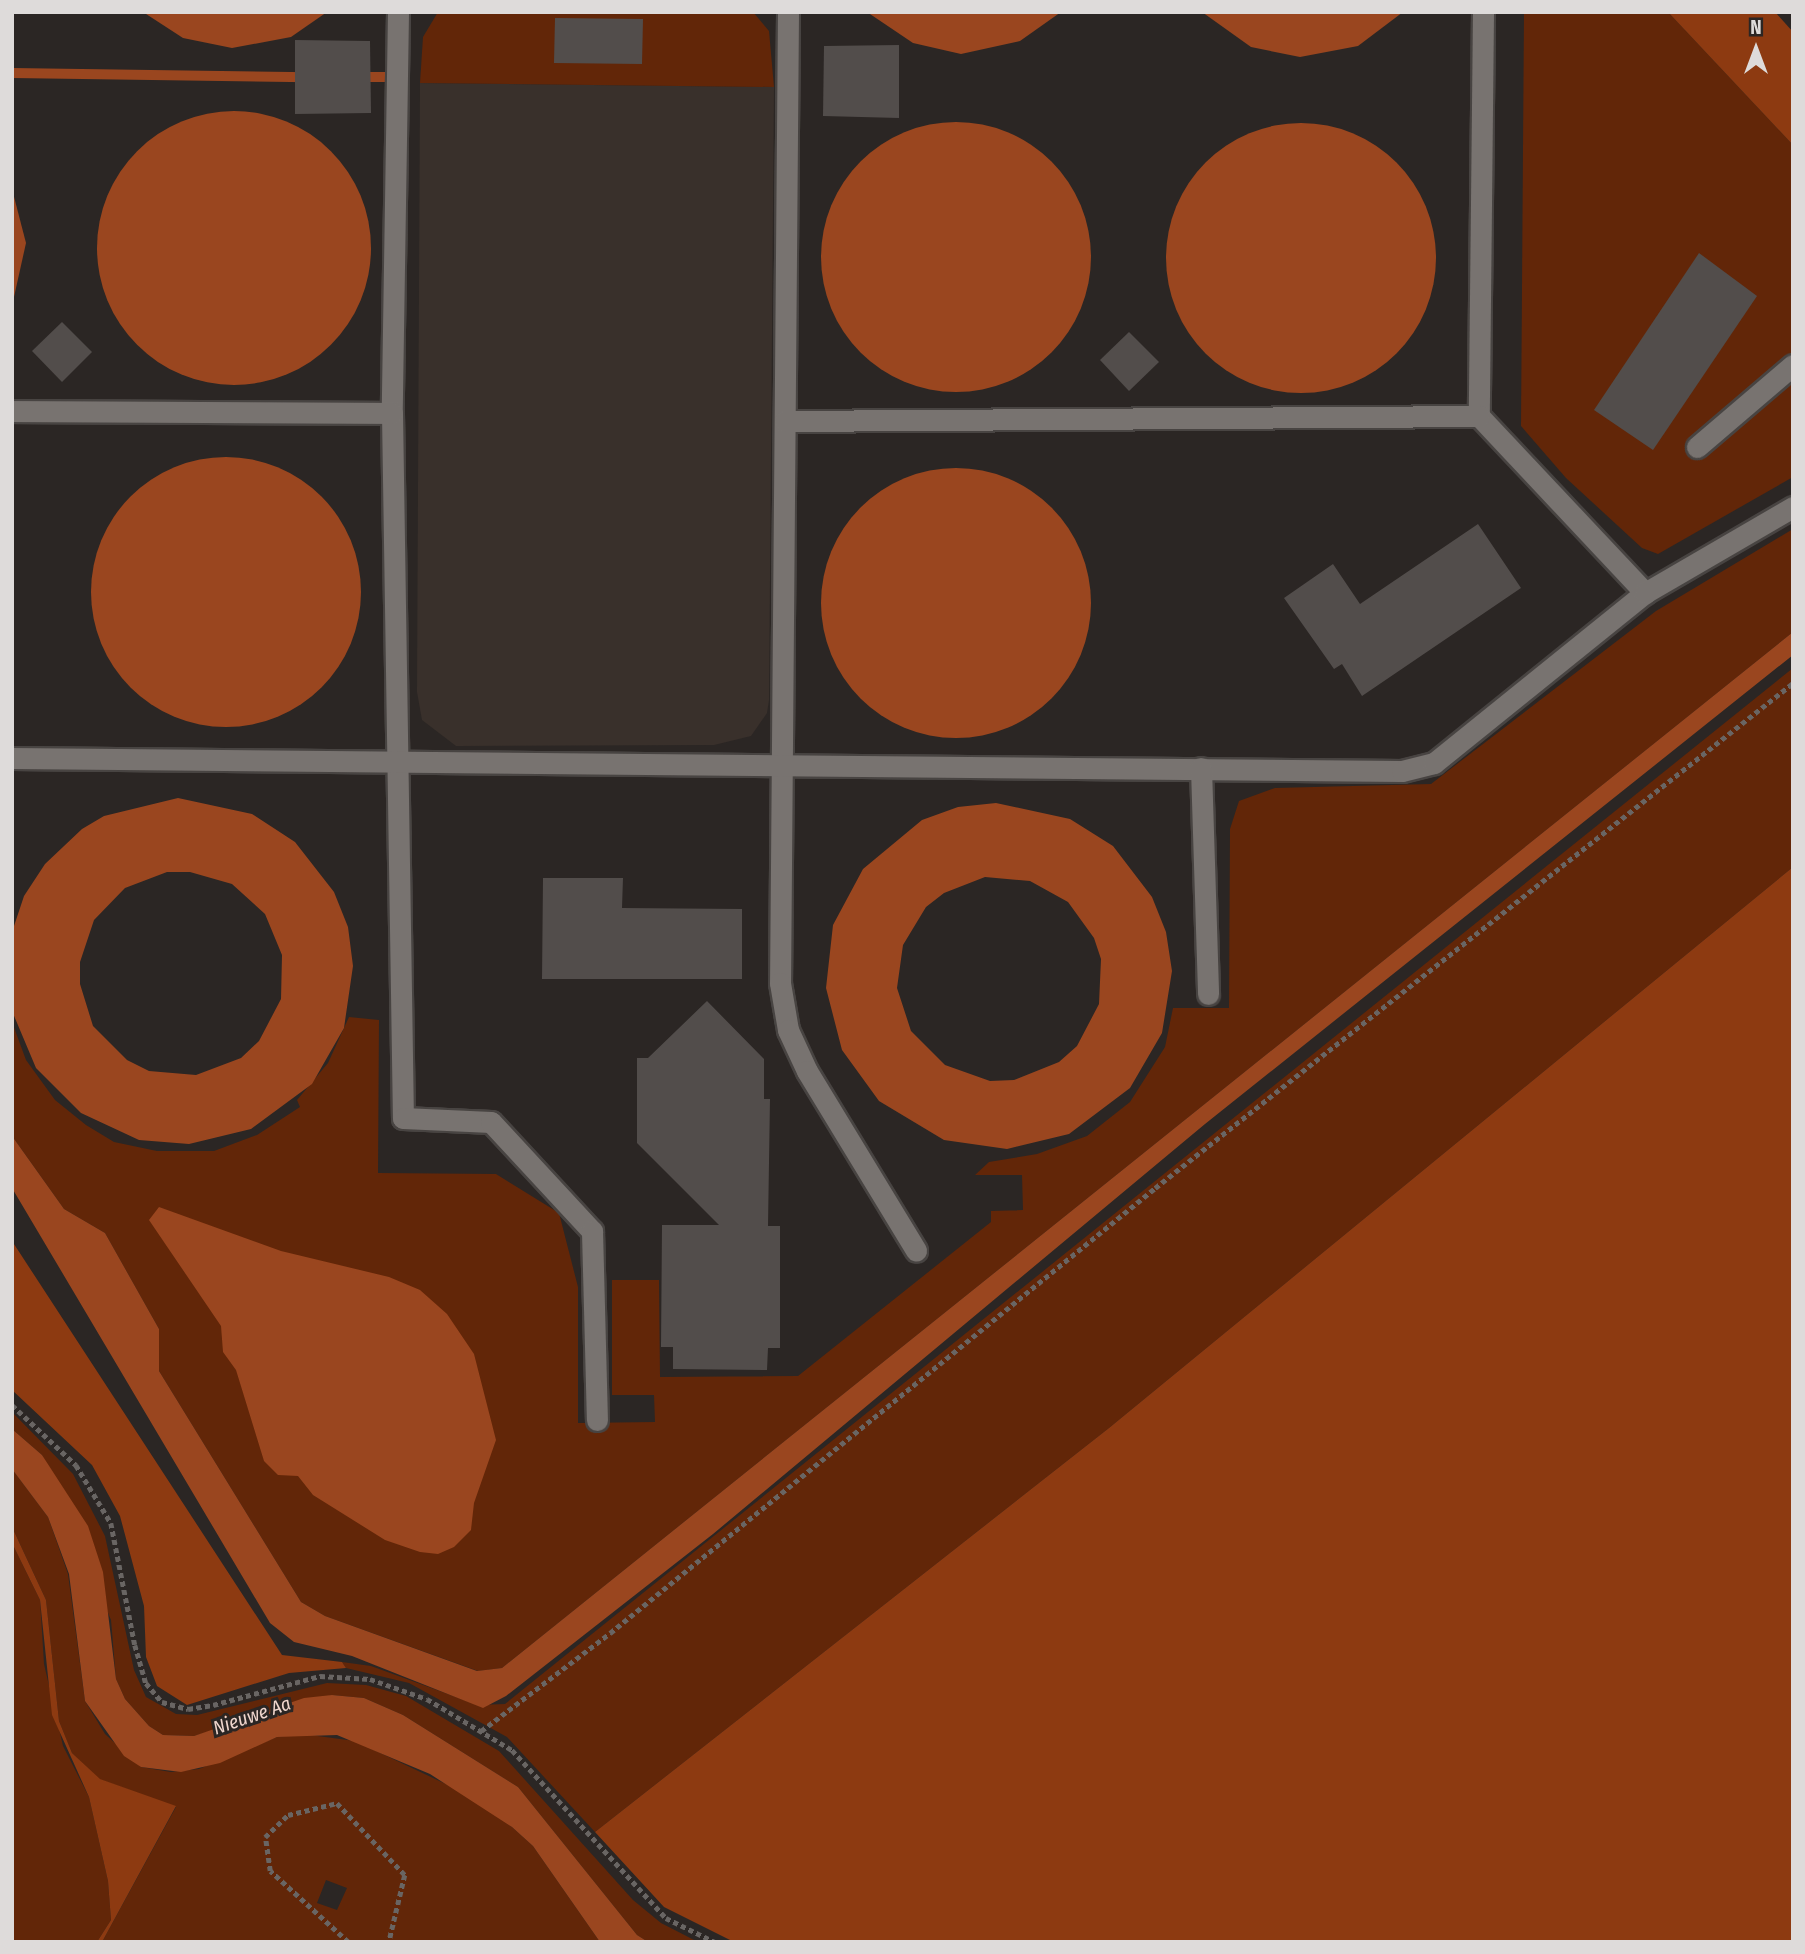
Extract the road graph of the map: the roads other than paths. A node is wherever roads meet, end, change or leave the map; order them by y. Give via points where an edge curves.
1 (398, 12) edge
2 (788, 12) edge
3 (1483, 12) edge
4 (1793, 365) edge
5 (12, 411) edge
6 (392, 413) junction
7 (1479, 416) junction
8 (785, 421) junction
9 (1697, 447) dead end
10 (1793, 507) edge
11 (1645, 593) junction
12 (12, 758) edge
13 (398, 761) junction
14 (783, 765) junction
15 (1201, 768) junction
16 (1208, 994) dead end
17 (916, 1250) dead end
18 (597, 1420) dead end

1 - 6 lane
2 - 8 lane
3 - 7 lane
4 - 9 lane
5 - 6 lane
6 - 13 lane
7 - 8 lane
7 - 11 lane
8 - 14 lane
10 - 11 lane
11 - 15 lane via 1434,763 1402,771
12 - 13 lane
13 - 14 lane
13 - 18 lane via 403,1118 491,1122 592,1231
14 - 15 lane
14 - 17 lane via 780,983 788,1030
15 - 16 lane

